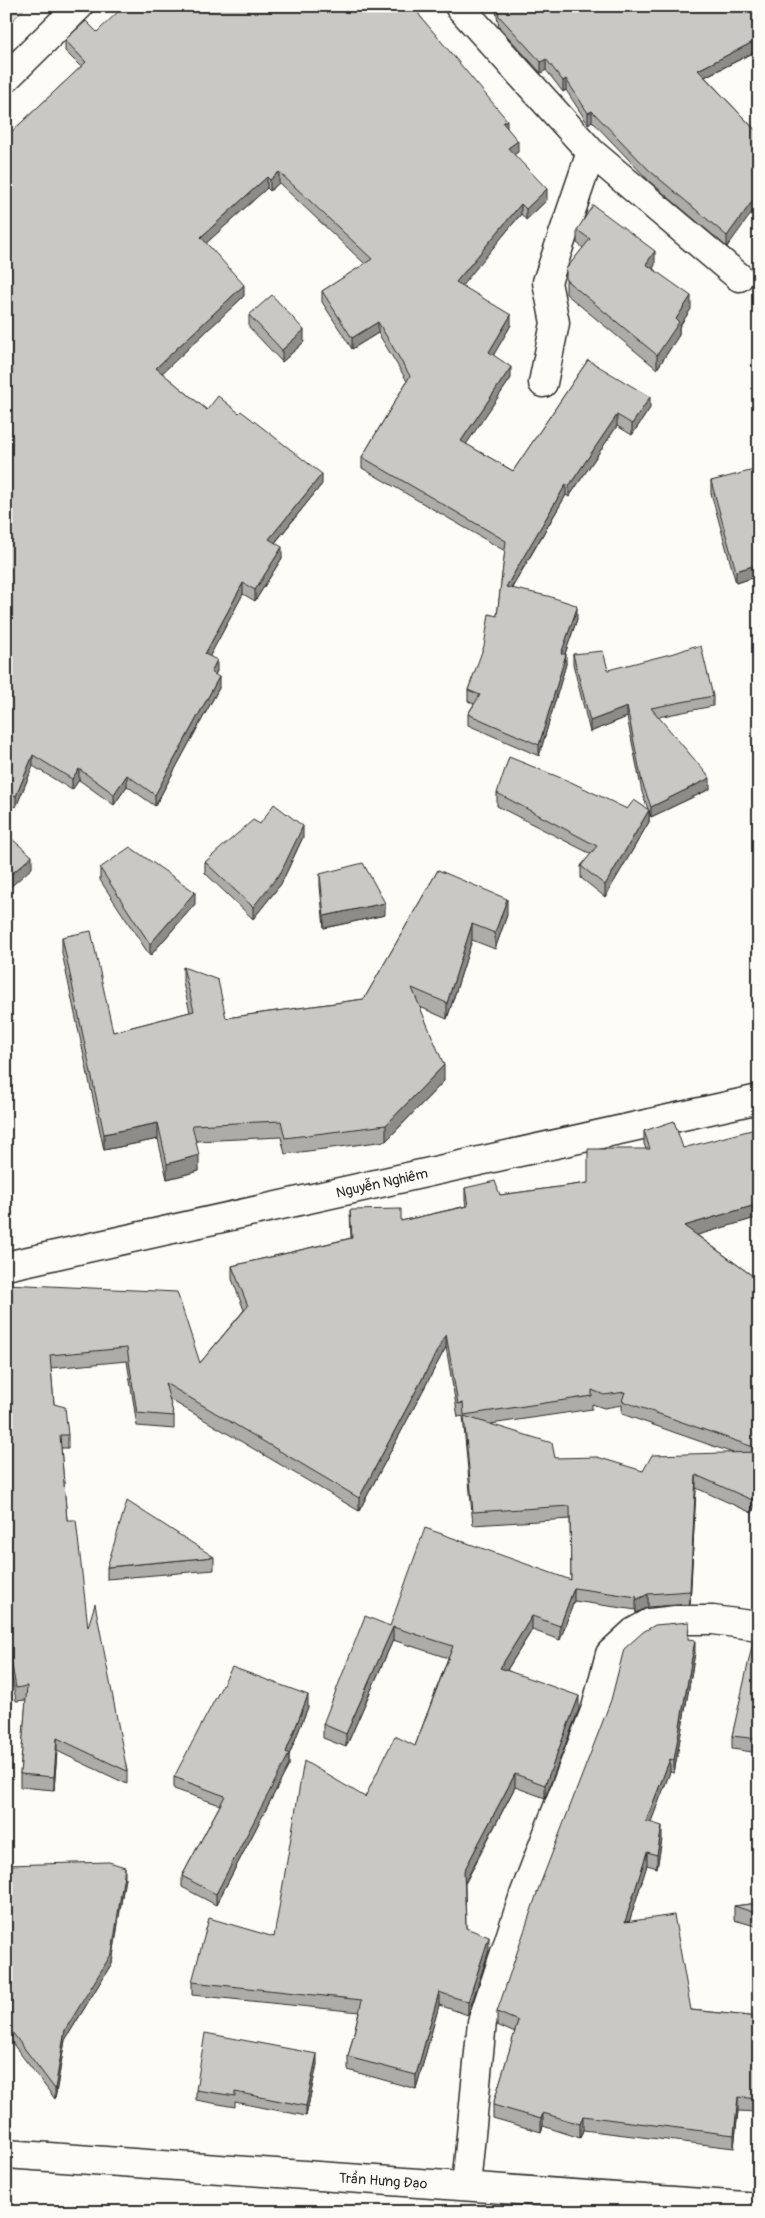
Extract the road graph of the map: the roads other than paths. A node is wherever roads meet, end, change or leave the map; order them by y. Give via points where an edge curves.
1 (79, 6) edge
2 (459, 6) edge
3 (6, 78) edge
4 (591, 152) junction
5 (738, 277) dead end
6 (543, 383) dead end
7 (759, 1099) edge
8 (6, 1266) edge
9 (759, 1626) edge
10 (6, 2154) edge
11 (466, 2186) junction
12 (759, 2207) edge

1 - 3 street
2 - 4 street
4 - 5 street
4 - 6 street via 547,282 554,323
7 - 8 street, Nguyễn Nghiêm
9 - 11 street via 713,1620 650,1623 634,1632 610,1654 596,1708 524,1895 482,2022
10 - 11 street, Trần Hưng Đạo
11 - 12 street, Trần Hưng Đạo

